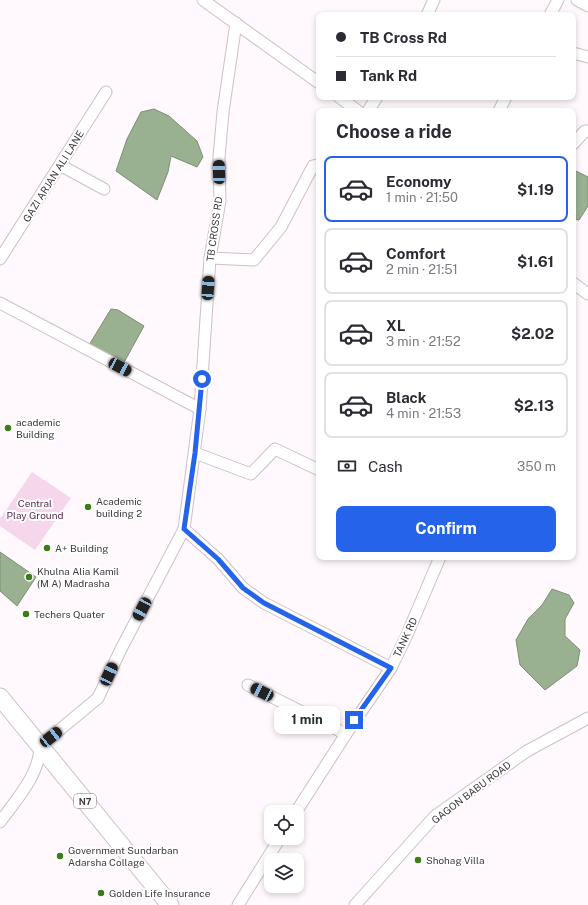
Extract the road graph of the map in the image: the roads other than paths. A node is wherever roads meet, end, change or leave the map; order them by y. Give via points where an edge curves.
1 (203, 0) edge
2 (434, 0) edge
3 (558, 0) edge
4 (577, 0) edge
5 (588, 6) edge
6 (429, 12) edge
7 (552, 12) edge
8 (236, 23) junction
9 (576, 54) edge
10 (588, 57) edge
11 (316, 81) edge
12 (106, 92) dead end
13 (342, 100) edge
14 (354, 108) edge
15 (588, 131) edge
16 (576, 141) edge
17 (60, 165) junction
18 (316, 166) edge
19 (104, 189) dead end
20 (210, 258) junction
21 (0, 260) edge
22 (576, 285) edge
23 (588, 294) edge
24 (0, 303) edge
25 (200, 409) junction
26 (195, 453) junction
27 (316, 469) edge
28 (184, 529) junction
29 (439, 560) edge
30 (391, 668) junction
31 (248, 685) dead end
32 (0, 697) edge
33 (0, 709) edge
34 (588, 718) edge
35 (346, 734) junction
36 (40, 751) junction
37 (300, 805) edge
38 (0, 822) edge
39 (276, 845) edge
40 (160, 905) edge
41 (170, 905) edge
42 (238, 905) edge
43 (355, 905) edge

1 - 8 street
2 - 6 street
3 - 7 street
4 - 5 street
8 - 11 street
8 - 20 street, TB CROSS RD via 223,112 219,157 220,201
9 - 10 street
12 - 17 street, GAZI ARJAN ALI LANE
13 - 14 street
15 - 16 street
17 - 19 street
17 - 21 street, GAZI ARJAN ALI LANE
18 - 20 street via 313,166 280,227 254,260
20 - 25 street, TB CROSS RD
22 - 23 street
24 - 25 street
25 - 26 street, TB CROSS RD
26 - 27 street via 251,474 275,449
26 - 28 street, TB CROSS RD
28 - 30 street via 218,559 243,588 264,603
28 - 36 street, TB CROSS RD via 98,698
29 - 30 street, TANK RD
30 - 35 street, TANK RD
31 - 35 street
32 - 36 highway, N7
33 - 36 highway, N7
34 - 43 street, GAGON BABU ROAD via 527,751 435,816
35 - 37 street, TANK RD
36 - 38 street via 33,774
36 - 40 highway, N7
36 - 41 highway, N7
39 - 42 street

